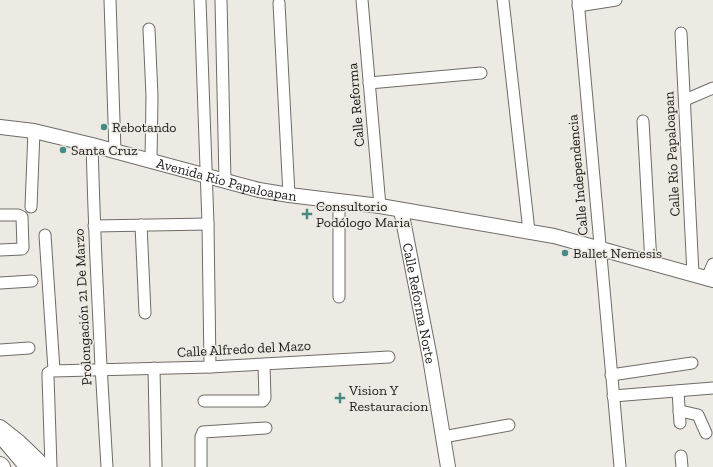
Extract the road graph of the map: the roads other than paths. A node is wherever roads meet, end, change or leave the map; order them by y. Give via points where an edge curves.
1 (110, 0) edge
2 (200, 0) edge
3 (221, 0) edge
4 (362, 0) edge
5 (503, 0) edge
6 (616, 0) edge
7 (279, 3) dead end
8 (578, 3) edge
9 (149, 29) dead end
10 (681, 33) dead end
11 (481, 73) dead end
12 (369, 83) junction
13 (713, 88) edge
14 (684, 100) junction
15 (643, 120) dead end
16 (0, 127) edge
17 (34, 131) junction
18 (92, 145) junction
19 (114, 151) junction
20 (151, 160) junction
21 (206, 176) junction
22 (226, 181) junction
23 (290, 195) junction
24 (339, 201) junction
25 (380, 206) junction
26 (32, 207) dead end
27 (401, 210) junction
28 (0, 215) edge
29 (208, 224) junction
30 (141, 225) junction
31 (94, 226) junction
32 (529, 231) junction
33 (45, 235) dead end
34 (599, 248) junction
35 (0, 250) edge
36 (651, 263) junction
37 (713, 264) edge
38 (704, 277) edge
39 (32, 281) dead end
40 (0, 283) edge
41 (339, 297) dead end
42 (145, 313) dead end
43 (29, 348) dead end
44 (0, 350) edge
45 (389, 357) dead end
46 (692, 363) dead end
47 (264, 365) junction
48 (210, 367) junction
49 (154, 368) junction
50 (100, 369) junction
51 (52, 371) junction
52 (611, 376) junction
53 (713, 388) edge
54 (678, 390) junction
55 (613, 396) junction
56 (204, 401) dead end
57 (680, 412) junction
58 (680, 423) dead end
59 (509, 425) dead end
60 (0, 427) edge
61 (266, 428) dead end
62 (0, 434) edge
63 (706, 434) dead end
64 (443, 437) junction
65 (0, 465) edge
66 (2, 467) edge
67 (28, 467) edge
68 (44, 467) edge
69 (51, 467) edge
70 (107, 467) edge
71 (156, 467) edge
72 (200, 467) edge
73 (439, 467) edge
74 (448, 467) edge
75 (620, 467) edge

1 - 19 street
2 - 21 street
3 - 22 street
4 - 12 street, Calle Reforma
5 - 32 street
6 - 8 street
7 - 23 street
8 - 34 street, Calle Independencia
9 - 20 street
10 - 14 street, Calle Río Papaloapan
11 - 12 street
12 - 25 street, Calle Reforma
13 - 14 street
14 - 38 street, Calle Río Papaloapan
15 - 36 street
16 - 17 main road, Avenida Río Papaloapan
17 - 18 main road, Avenida Río Papaloapan
17 - 26 street
18 - 19 main road, Avenida Río Papaloapan
18 - 31 street, Prolongación 21 De Marzo
19 - 20 main road, Avenida Río Papaloapan
20 - 21 main road, Avenida Río Papaloapan
21 - 22 main road, Avenida Río Papaloapan
21 - 29 street
22 - 23 main road, Avenida Río Papaloapan
23 - 24 main road, Avenida Río Papaloapan
24 - 25 main road, Avenida Río Papaloapan
24 - 41 street
25 - 27 main road, Avenida Río Papaloapan
27 - 32 main road, Avenida Río Papaloapan
27 - 64 main road, Calle Reforma Norte
28 - 35 street via 20,216 23,242 22,249
29 - 30 street
29 - 48 street
30 - 31 street
30 - 42 street
31 - 50 street, Prolongación 21 De Marzo
32 - 34 main road, Avenida Río Papaloapan
33 - 51 street
34 - 36 main road, Avenida Río Papaloapan
34 - 52 street, Calle Independencia
36 - 38 main road, Avenida Río Papaloapan
37 - 38 street
39 - 40 street
43 - 44 street
45 - 47 street, Calle Alfredo del Mazo
46 - 52 street
47 - 48 street, Calle Alfredo del Mazo
47 - 56 street via 263,401
48 - 49 street, Calle Alfredo del Mazo
49 - 50 street, Calle Alfredo del Mazo
49 - 71 street
50 - 51 street, Calle Alfredo del Mazo
50 - 70 street, Prolongación 21 De Marzo
51 - 69 street via 48,376
52 - 55 street, Calle Independencia
53 - 54 street
54 - 55 street
54 - 57 street
55 - 75 street, Calle Independencia
57 - 58 street
57 - 63 street via 698,415
59 - 64 street
60 - 68 main road via 20,442
61 - 72 street via 203,432 200,437
62 - 67 highway
64 - 74 main road, Calle Reforma Norte
65 - 66 highway
73 - 74 street

